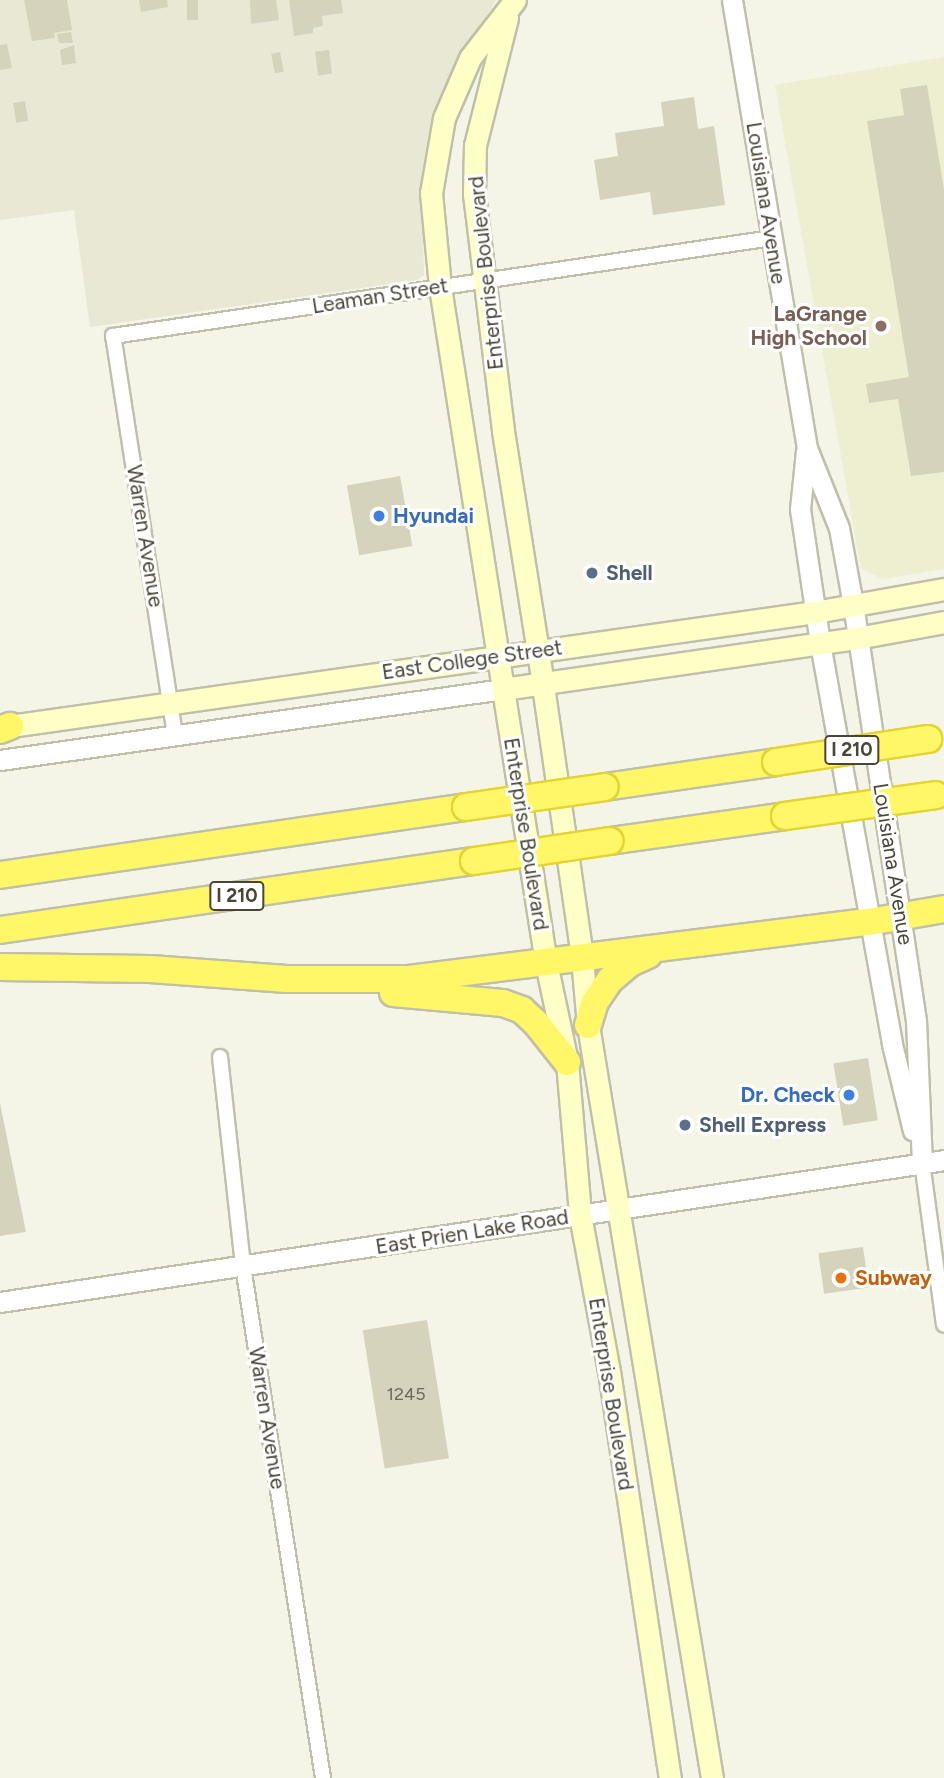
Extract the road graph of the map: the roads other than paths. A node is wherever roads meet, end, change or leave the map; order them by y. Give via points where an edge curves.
1 (732, 0) edge
2 (512, 6) edge
3 (772, 238) junction
4 (484, 280) junction
5 (439, 287) junction
6 (113, 336) joint
7 (807, 448) junction
8 (944, 589) edge
9 (853, 604) junction
10 (815, 612) junction
11 (944, 622) edge
12 (857, 638) junction
13 (820, 643) junction
14 (538, 651) junction
15 (496, 657) junction
16 (542, 682) junction
17 (503, 689) junction
18 (170, 701) junction
19 (3, 728) edge
20 (175, 735) junction
21 (936, 738) edge
22 (0, 760) edge
23 (940, 794) edge
24 (0, 875) edge
25 (944, 909) edge
26 (902, 917) junction
27 (869, 922) junction
28 (0, 930) edge
29 (674, 946) junction
30 (582, 958) junction
31 (546, 963) junction
32 (0, 967) edge
33 (287, 979) junction
34 (588, 1025) junction
35 (219, 1057) dead end
36 (567, 1062) junction
37 (944, 1160) edge
38 (922, 1163) junction
39 (619, 1211) junction
40 (580, 1215) junction
41 (243, 1266) junction
42 (0, 1302) edge
43 (944, 1325) edge
44 (644, 1366) junction
45 (609, 1371) junction
46 (323, 1778) edge
47 (670, 1778) edge
48 (712, 1778) edge

1 - 3 street, Louisiana Avenue
2 - 4 main road, Enterprise Boulevard via 475,145 474,194
2 - 5 main road, Enterprise Boulevard via 470,58 444,118 431,193
3 - 4 street, Leaman Street
3 - 7 street, Louisiana Avenue
4 - 5 street, Leaman Street
4 - 14 main road, Enterprise Boulevard
5 - 6 street, Leaman Street
5 - 15 main road, Enterprise Boulevard
6 - 18 street, Warren Avenue
7 - 9 street, Louisiana Avenue via 839,528
7 - 10 street, Louisiana Avenue via 800,509
8 - 9 main road, East College Street
9 - 10 main road, East College Street
9 - 12 street, Louisiana Avenue
10 - 13 street, Louisiana Avenue
10 - 14 main road, East College Street
11 - 12 main road, East College Street
12 - 13 main road, East College Street
12 - 26 street, Louisiana Avenue
13 - 16 main road, East College Street
13 - 27 street, Louisiana Avenue
14 - 15 main road, East College Street
14 - 16 main road, Enterprise Boulevard
15 - 17 main road, Enterprise Boulevard
15 - 18 main road, East College Street
16 - 17 main road, East College Street
16 - 30 main road, Enterprise Boulevard
17 - 20 street, East College Street
17 - 31 main road, Enterprise Boulevard
18 - 19 main road, East College Street
18 - 20 street, Warren Avenue
20 - 22 street, East College Street
21 - 24 highway, I 210, bridge
23 - 28 highway, I 210, bridge
25 - 26 highway
26 - 27 highway
26 - 38 street, Louisiana Avenue via 920,1064
27 - 29 highway
27 - 38 street, Louisiana Avenue via 896,1064
29 - 30 highway
29 - 34 highway via 630,962 619,971 595,1002
30 - 31 highway
30 - 34 main road, Enterprise Boulevard
31 - 33 highway via 409,979
31 - 36 main road, Enterprise Boulevard
32 - 33 highway via 150,969
33 - 36 highway via 360,991 503,1003 522,1010
34 - 39 main road, Enterprise Boulevard
35 - 41 street, Warren Avenue
36 - 40 main road, Enterprise Boulevard
37 - 38 street, East Prien Lake Road
38 - 39 street, East Prien Lake Road
38 - 43 street, Louisiana Avenue
39 - 40 street, East Prien Lake Road
39 - 44 main road, Enterprise Boulevard
40 - 41 street, East Prien Lake Road
40 - 45 main road, Enterprise Boulevard
41 - 42 street, East Prien Lake Road
41 - 46 street, Warren Avenue
44 - 45 main road
44 - 48 main road, Enterprise Boulevard
45 - 47 main road, Enterprise Boulevard

